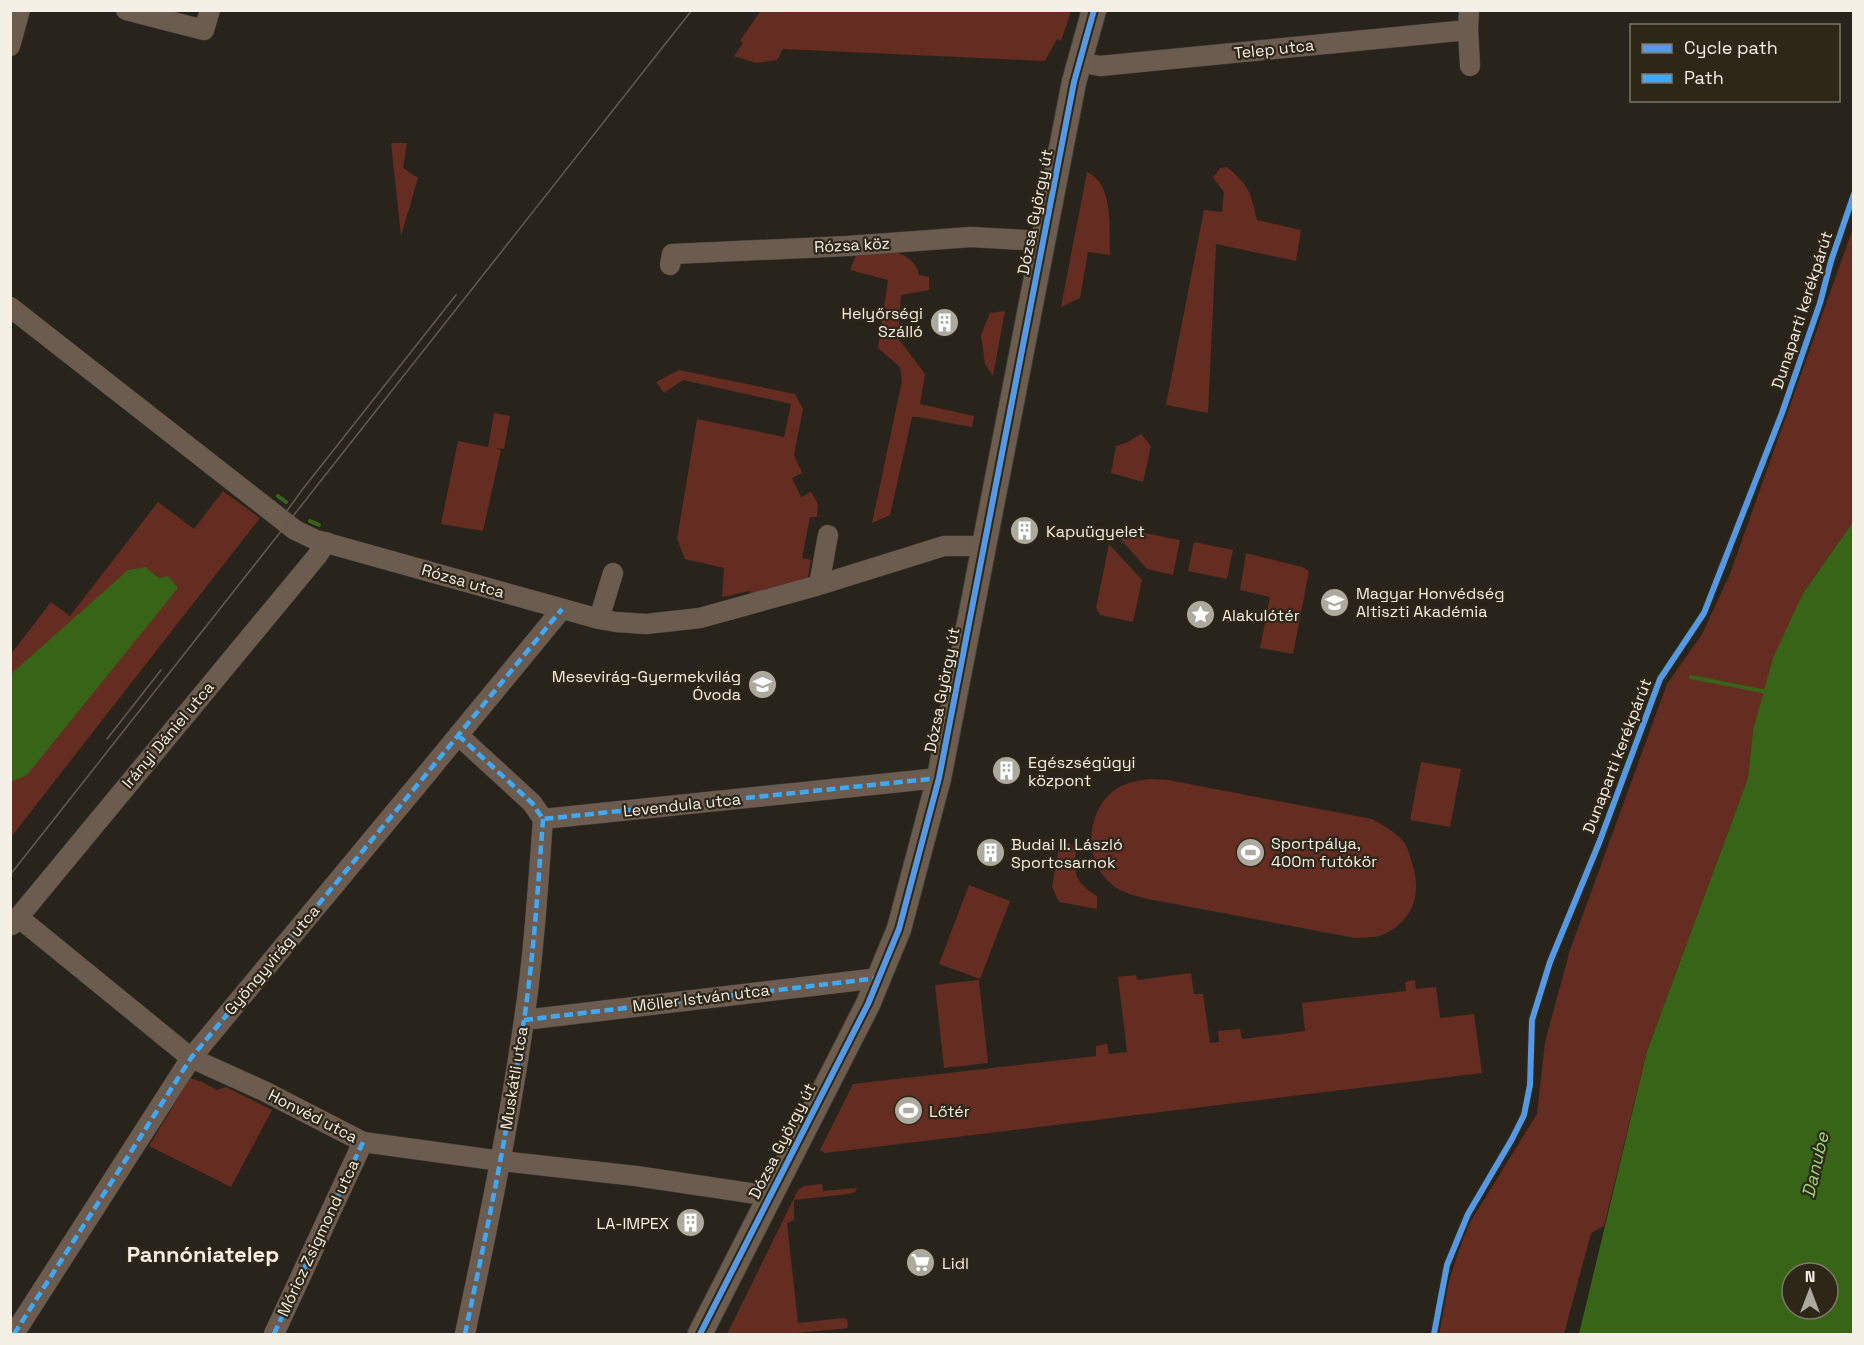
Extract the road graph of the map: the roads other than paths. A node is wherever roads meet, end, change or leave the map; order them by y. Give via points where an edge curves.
1 (20, 10) edge
2 (126, 10) edge
3 (210, 10) edge
4 (1094, 10) edge
5 (1468, 20) edge
6 (10, 46) edge
7 (1079, 63) junction
8 (1470, 66) dead end
9 (1043, 241) junction
10 (670, 265) dead end
11 (10, 308) edge
12 (828, 535) dead end
13 (326, 542) junction
14 (983, 546) junction
15 (613, 573) dead end
16 (819, 585) junction
17 (562, 609) junction
18 (599, 619) junction
19 (458, 735) junction
20 (939, 778) junction
21 (543, 819) junction
22 (14, 922) edge
23 (879, 978) junction
24 (524, 1020) junction
25 (190, 1058) junction
26 (363, 1142) junction
27 (501, 1161) junction
28 (770, 1196) junction
29 (20, 1329) edge
30 (274, 1335) edge
31 (465, 1335) edge
32 (700, 1335) edge

1 - 6 street
2 - 3 street via 204,30
4 - 7 main road, Dózsa György út
5 - 7 street, Telep utca via 1100,66
5 - 8 street
7 - 9 main road, Dózsa György út
9 - 10 street, Rózsa köz via 971,237 847,252 672,254
9 - 14 main road, Dózsa György út
11 - 13 street, Rózsa utca via 295,530
12 - 16 street
13 - 17 street, Rózsa utca
13 - 22 street, Irányi Dániel utca
14 - 16 street, Rózsa utca via 944,546
14 - 20 main road, Dózsa György út
15 - 18 street
16 - 18 street, Rózsa utca via 700,618 646,624
17 - 18 street, Rózsa utca
17 - 19 street, Gyöngyvirág utca
19 - 21 street via 532,803
19 - 25 street, Gyöngyvirág utca
20 - 21 street, Levendula utca
20 - 23 main road, Dózsa György út via 899,929
21 - 24 street, Muskátli utca
22 - 25 street, Honvéd utca
23 - 24 street, Möller István utca
23 - 28 main road, Dózsa György út
24 - 27 street, Muskátli utca
25 - 26 street, Honvéd utca
25 - 29 street, Gyöngyvirág utca
26 - 27 street, Honvéd utca
26 - 30 street, Móricz Zsigmond utca
27 - 28 street, Honvéd utca
27 - 31 street, Muskátli utca
28 - 32 main road, Dózsa György út

